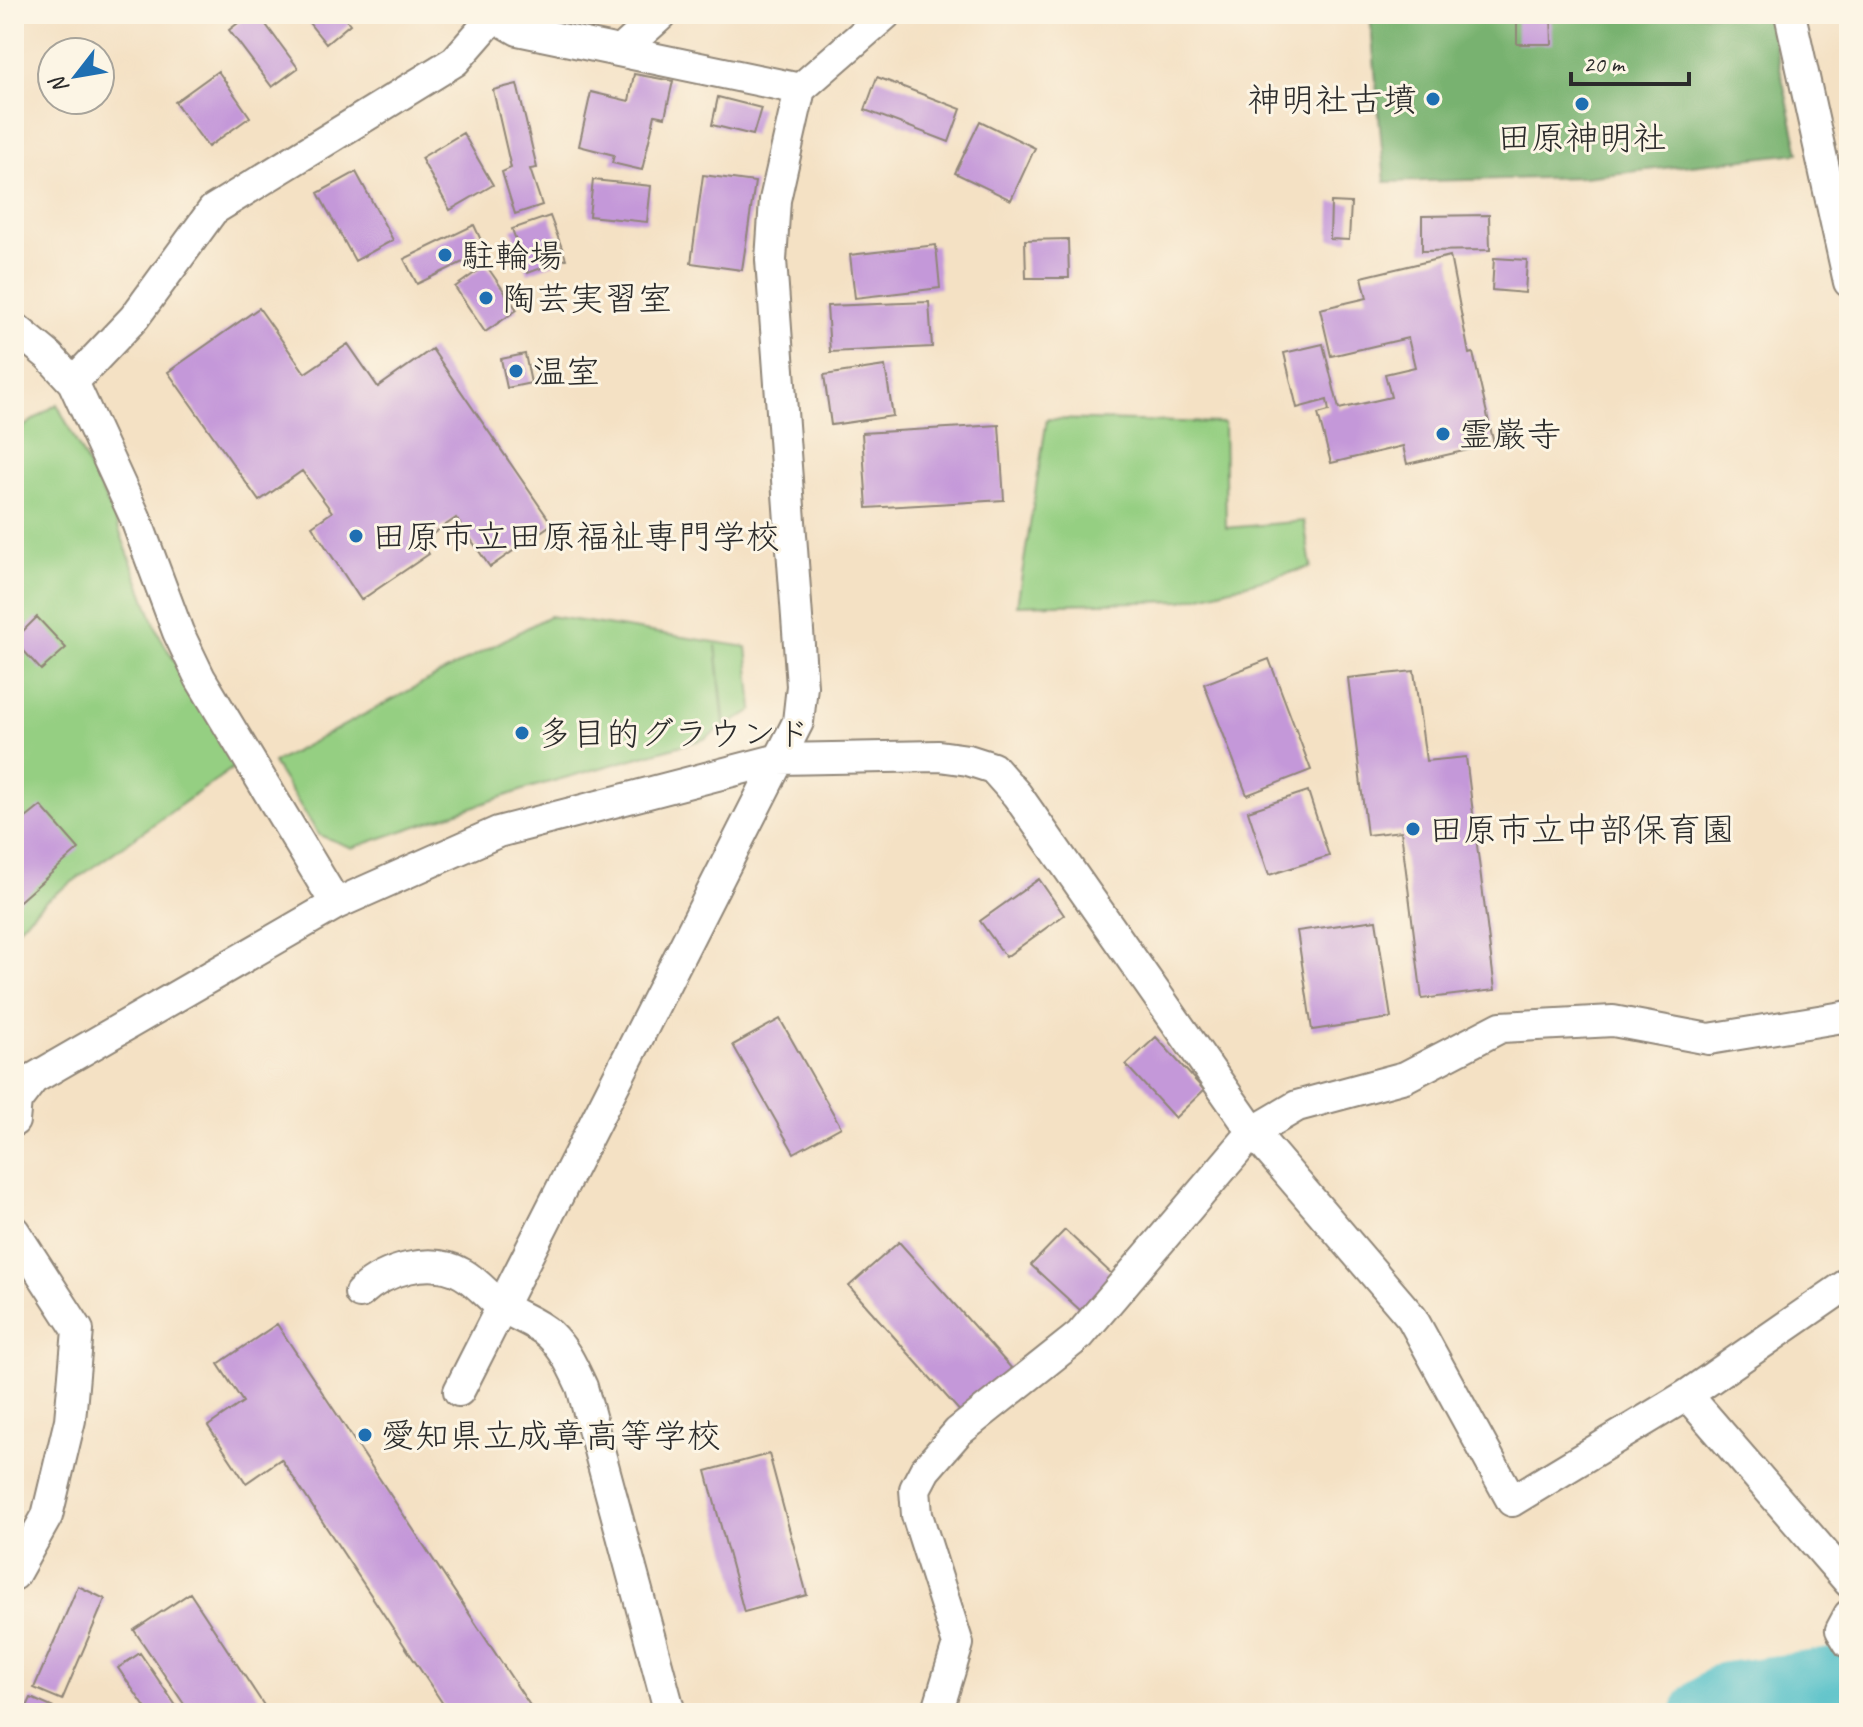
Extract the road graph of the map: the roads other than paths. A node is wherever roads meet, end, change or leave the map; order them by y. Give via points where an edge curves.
1 (662, 14) edge
2 (886, 14) edge
3 (1790, 14) edge
4 (493, 16) edge
5 (622, 50) junction
6 (800, 89) junction
7 (1849, 282) edge
8 (14, 327) edge
9 (73, 382) junction
10 (779, 759) junction
11 (336, 904) junction
12 (1849, 1016) edge
13 (15, 1108) edge
14 (1253, 1132) junction
15 (14, 1231) edge
16 (1849, 1283) edge
17 (360, 1293) dead end
18 (502, 1306) junction
19 (459, 1391) dead end
20 (1687, 1395) junction
21 (14, 1575) edge
22 (1849, 1582) edge
23 (1849, 1615) edge
24 (1849, 1643) edge
25 (670, 1713) edge
26 (937, 1713) edge

1 - 5 street
2 - 6 street
3 - 7 street
4 - 5 street via 518,30
4 - 9 street via 455,61 213,210 134,318
5 - 6 street
6 - 10 street via 775,200 771,260 802,686 798,722
8 - 9 street
9 - 11 street via 200,678
10 - 11 street via 498,832
10 - 14 street via 939,756 993,768
10 - 18 street
11 - 13 street via 33,1079
12 - 14 street via 1709,1039 1613,1021 1501,1027 1405,1077 1297,1106
14 - 20 street via 1412,1318 1512,1501
14 - 26 street via 1080,1335 958,1432 925,1470 915,1489 917,1515 958,1644
15 - 21 street via 78,1330 70,1420 47,1516
16 - 20 street
17 - 18 street via 376,1278 424,1265 445,1266
18 - 19 street
18 - 25 street via 548,1333 582,1387
20 - 22 street
23 - 24 street via 1841,1630

